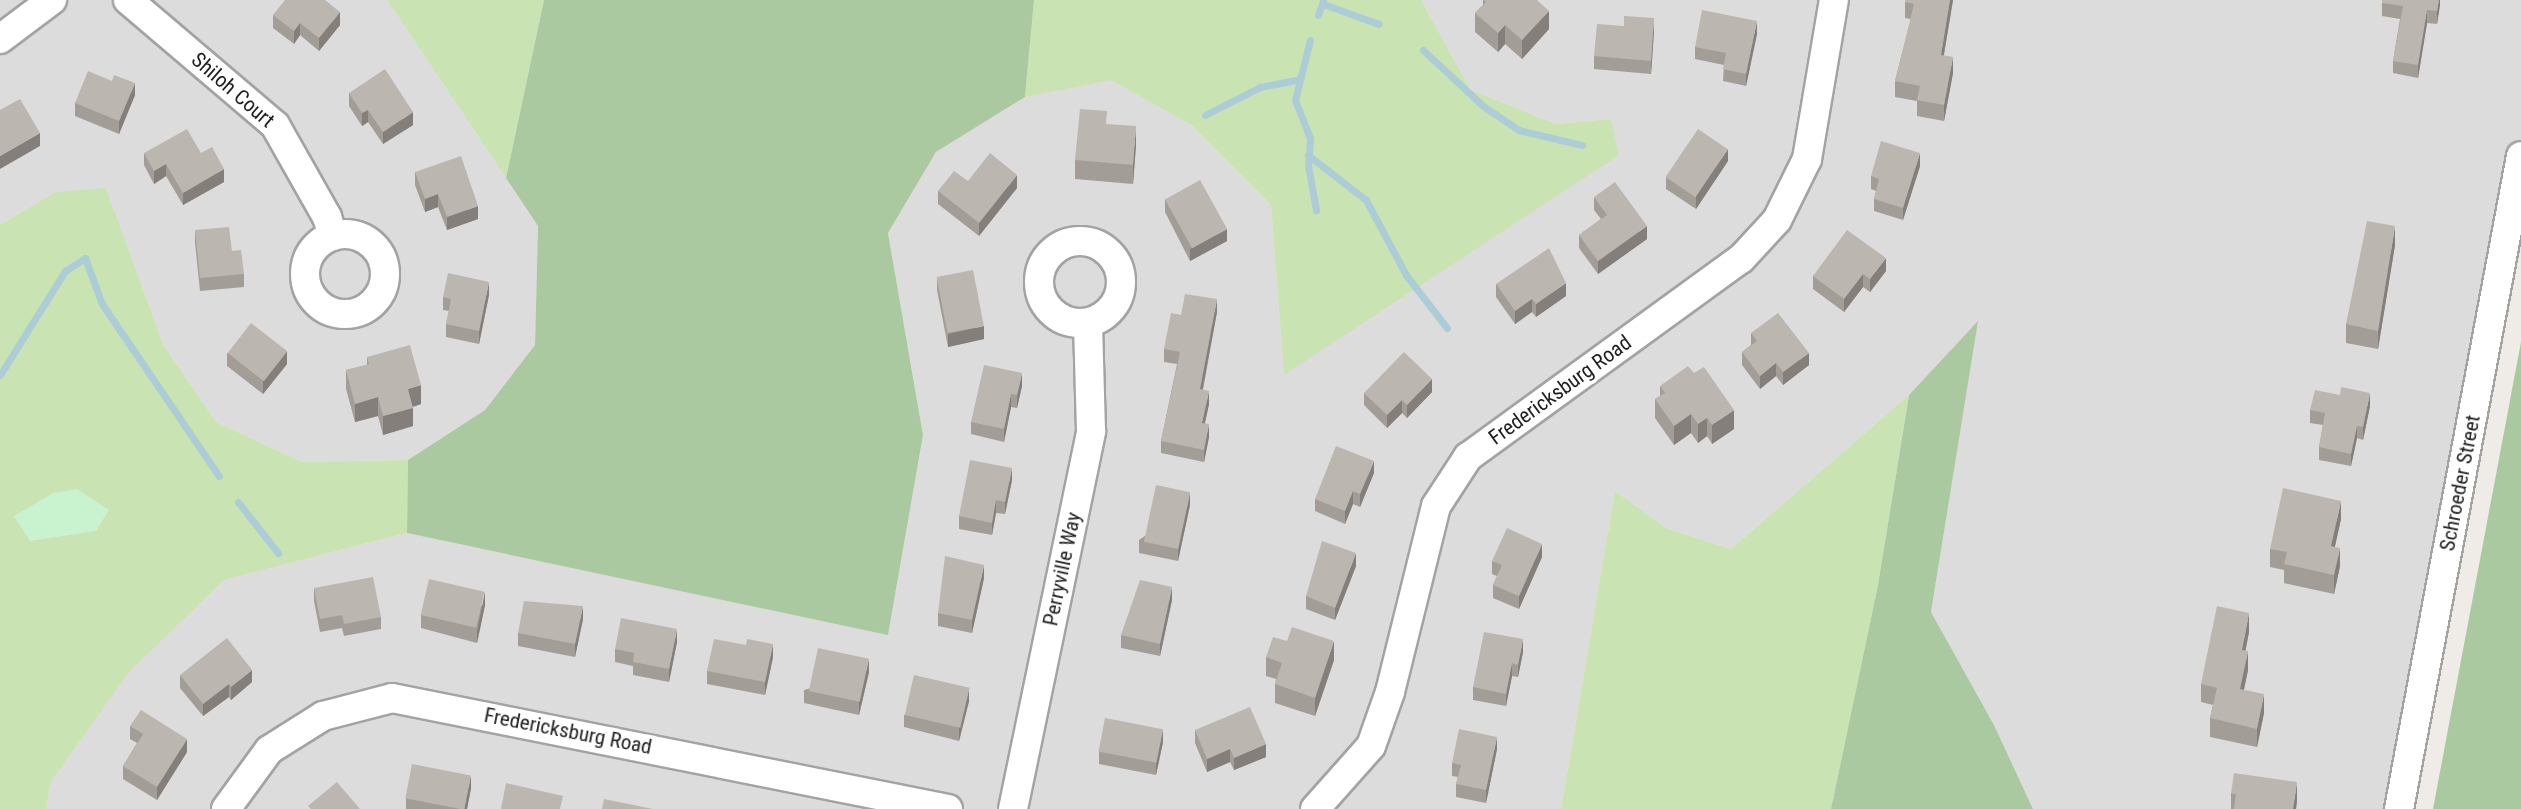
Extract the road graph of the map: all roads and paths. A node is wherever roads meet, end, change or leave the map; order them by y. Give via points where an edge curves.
1 (52, 0) edge
2 (128, 0) edge
3 (1834, 0) edge
4 (0, 39) edge
5 (2521, 156) edge
6 (333, 236) dead end
7 (1088, 326) dead end
8 (226, 809) edge
9 (948, 809) edge
10 (1013, 809) edge
11 (1315, 809) edge
12 (2399, 809) edge

1 - 4 street
2 - 6 street, Shiloh Court via 275,125
3 - 11 street, Fredericksburg Road via 1807,159 1777,220 1741,259 1468,457 1436,506 1390,692 1371,746
5 - 12 street, Schroeder Street
7 - 10 street, Perryville Way via 1091,431
8 - 9 street, Fredericksburg Road via 269,750 323,716 392,698

